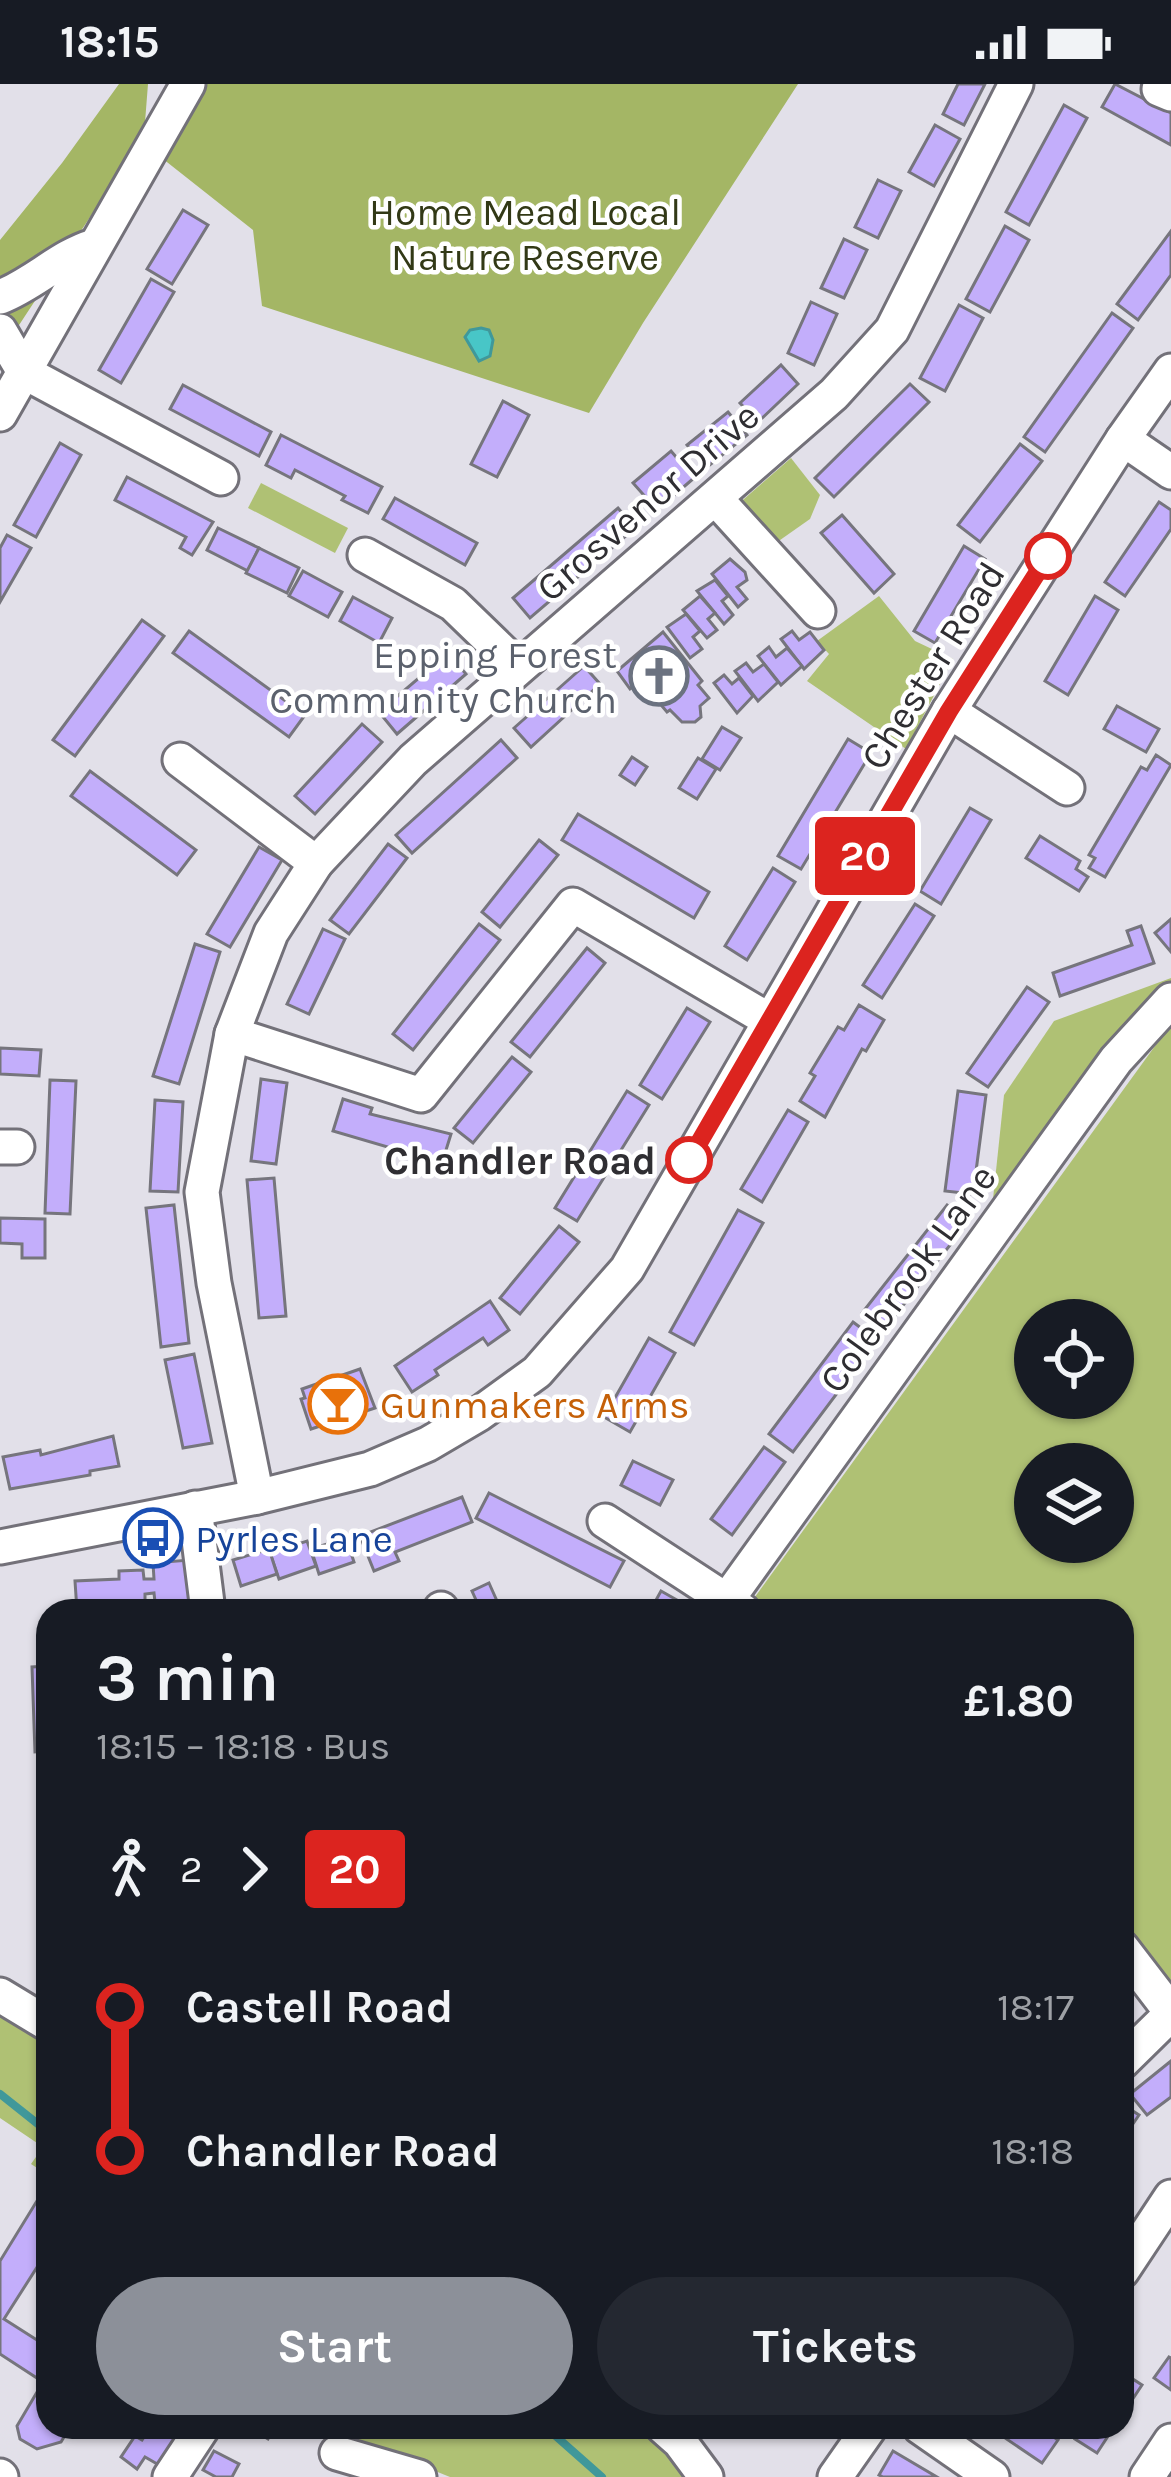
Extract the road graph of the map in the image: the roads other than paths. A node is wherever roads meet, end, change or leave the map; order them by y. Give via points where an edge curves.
1 (188, 84) edge
2 (1016, 84) edge
3 (94, 246) junction
4 (0, 297) edge
5 (0, 331) edge
6 (1171, 371) edge
7 (24, 372) junction
8 (0, 414) edge
9 (1123, 439) junction
10 (1171, 472) edge
11 (221, 478) dead end
12 (716, 499) junction
13 (365, 555) dead end
14 (818, 611) dead end
15 (518, 667) junction
16 (949, 711) junction
17 (180, 760) dead end
18 (1067, 788) dead end
19 (316, 862) junction
20 (1171, 1000) edge
21 (769, 1020) junction
22 (232, 1034) junction
23 (257, 1497) junction
24 (195, 1508) junction
25 (605, 1521) dead end
26 (0, 1546) edge
27 (206, 1599) edge
28 (719, 1599) edge
29 (734, 1599) edge
30 (1134, 1964) edge
31 (0, 1995) edge
32 (1171, 2013) edge
33 (36, 2017) edge
34 (1134, 2050) edge
35 (1171, 2197) edge
36 (1134, 2253) edge
37 (195, 2439) edge
38 (677, 2439) edge
39 (862, 2439) edge
40 (937, 2439) edge
41 (1171, 2441) edge
42 (337, 2452) edge
43 (170, 2477) edge
44 (419, 2477) edge
45 (706, 2477) edge
46 (835, 2477) edge
47 (992, 2477) edge
48 (1147, 2477) edge

1 - 3 street
2 - 12 street, Grosvenor Drive via 892,330
3 - 4 street
3 - 7 street
5 - 7 street
6 - 9 street, Chester Road
7 - 8 street
7 - 11 street
9 - 10 street
9 - 16 street, Chester Road
12 - 14 street
12 - 15 street, Grosvenor Drive
13 - 15 street via 453,604
15 - 19 street, Grosvenor Drive via 413,760
16 - 18 street
16 - 21 street, Chester Road
17 - 19 street
19 - 22 street, Grosvenor Drive via 271,934
20 - 29 street, Colebrook Lane via 1116,1060
21 - 22 street via 573,905 421,1095
21 - 23 street, Chester Road via 627,1269 537,1372 428,1444
22 - 23 street, Grosvenor Drive via 202,1192
23 - 24 street, Chester Road
24 - 26 street, Chester Road
24 - 27 street
25 - 28 street
30 - 32 street
31 - 33 street
32 - 34 street
35 - 36 street
37 - 43 street
38 - 45 street
39 - 46 street
40 - 47 street
41 - 48 street
42 - 44 street

